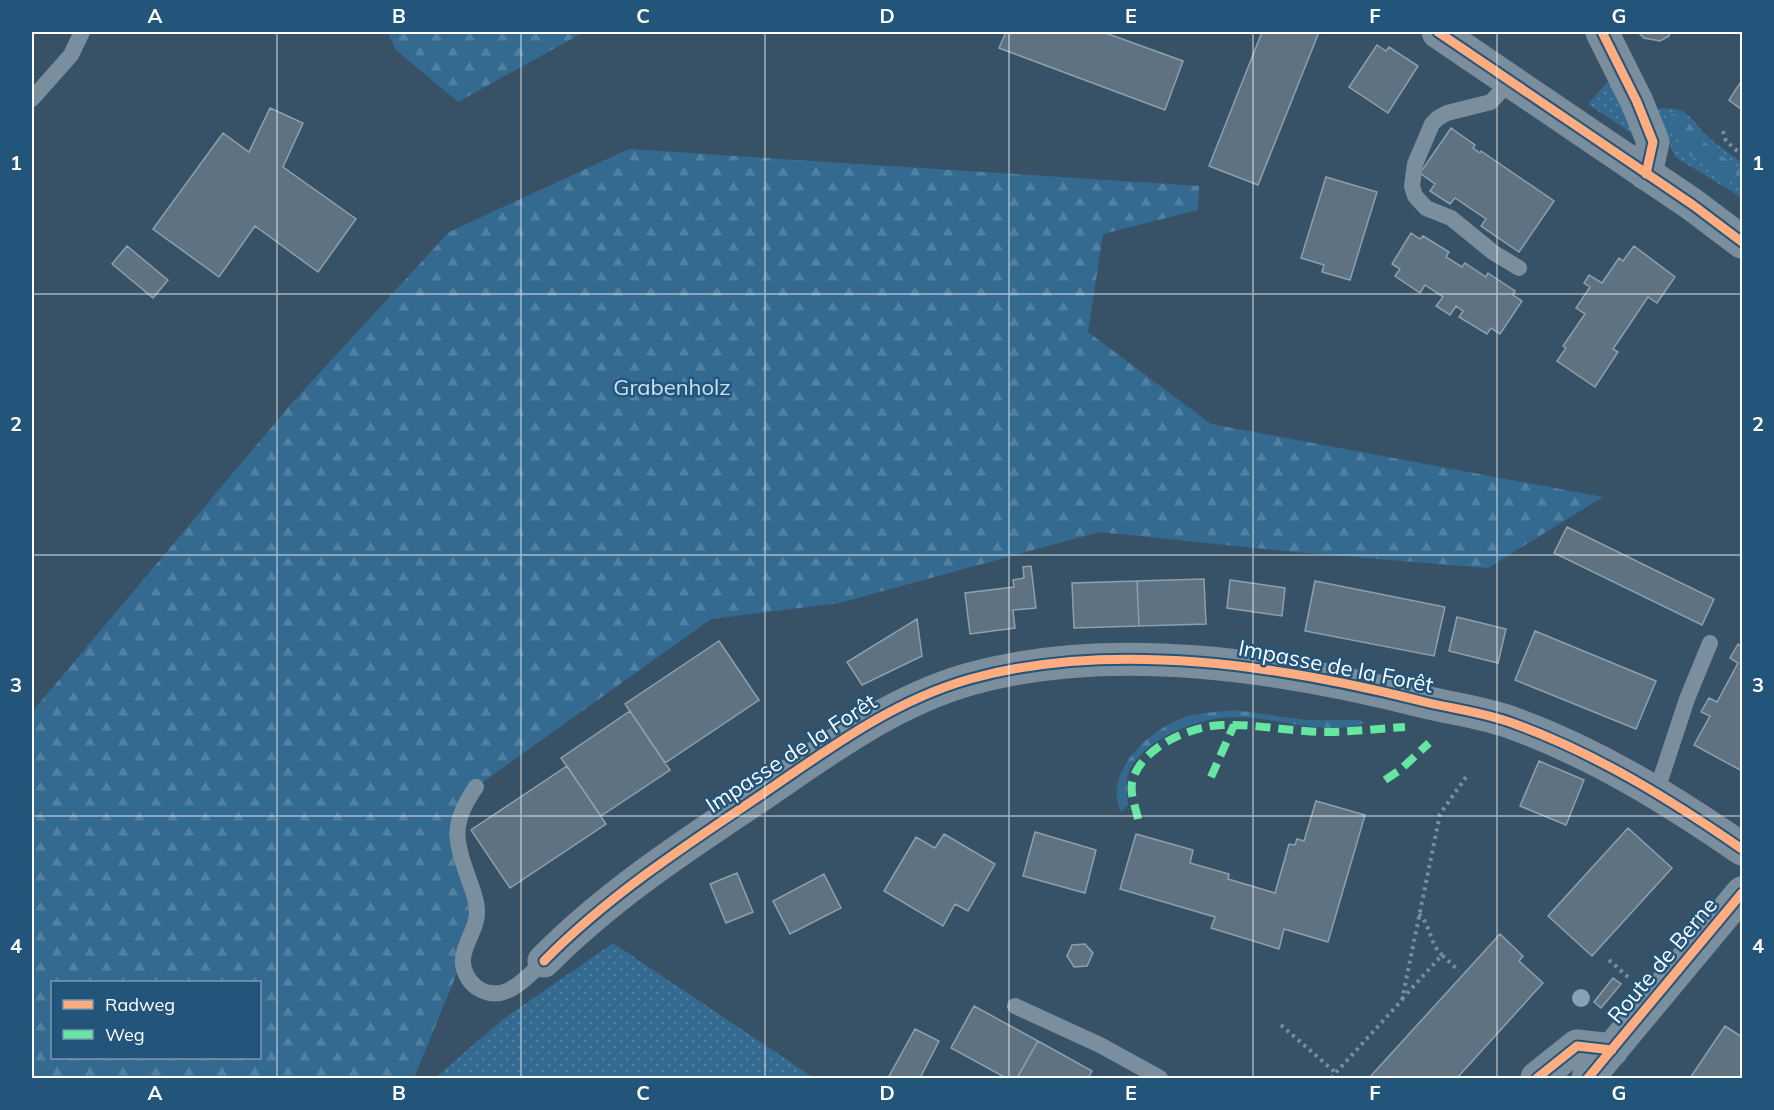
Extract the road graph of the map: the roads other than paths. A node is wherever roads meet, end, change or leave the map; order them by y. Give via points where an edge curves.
1 (82, 32) edge
2 (1438, 32) edge
3 (1602, 32) edge
4 (1510, 81) junction
5 (32, 99) edge
6 (1646, 174) junction
7 (1743, 242) edge
8 (1519, 268) dead end
9 (1710, 643) dead end
10 (476, 787) dead end
11 (1656, 793) junction
12 (1743, 849) edge
13 (1743, 893) edge
14 (544, 961) joint
15 (1015, 1006) dead end
16 (1612, 1050) junction
17 (1160, 1078) edge
18 (1537, 1078) edge
19 (1588, 1078) edge

1 - 5 lane via 71,55
2 - 4 main road
3 - 6 street via 1653,142
4 - 6 main road
4 - 8 lane via 1491,102 1447,113 1432,124 1415,164 1412,186 1426,208 1459,223
6 - 7 main road
9 - 11 lane
10 - 14 lane via 458,817 456,831 478,914 462,962 466,975 486,993 500,995
11 - 12 street, Impasse de la Forêt
11 - 14 street, Impasse de la Forêt via 1605,763 1513,722 1338,681 1273,669 1165,661 1072,663 1008,670 925,696 858,729 692,841 584,924
13 - 16 main road, Route de Berne
15 - 17 lane via 1100,1044
16 - 18 street via 1577,1046
16 - 19 main road, Route de Berne

